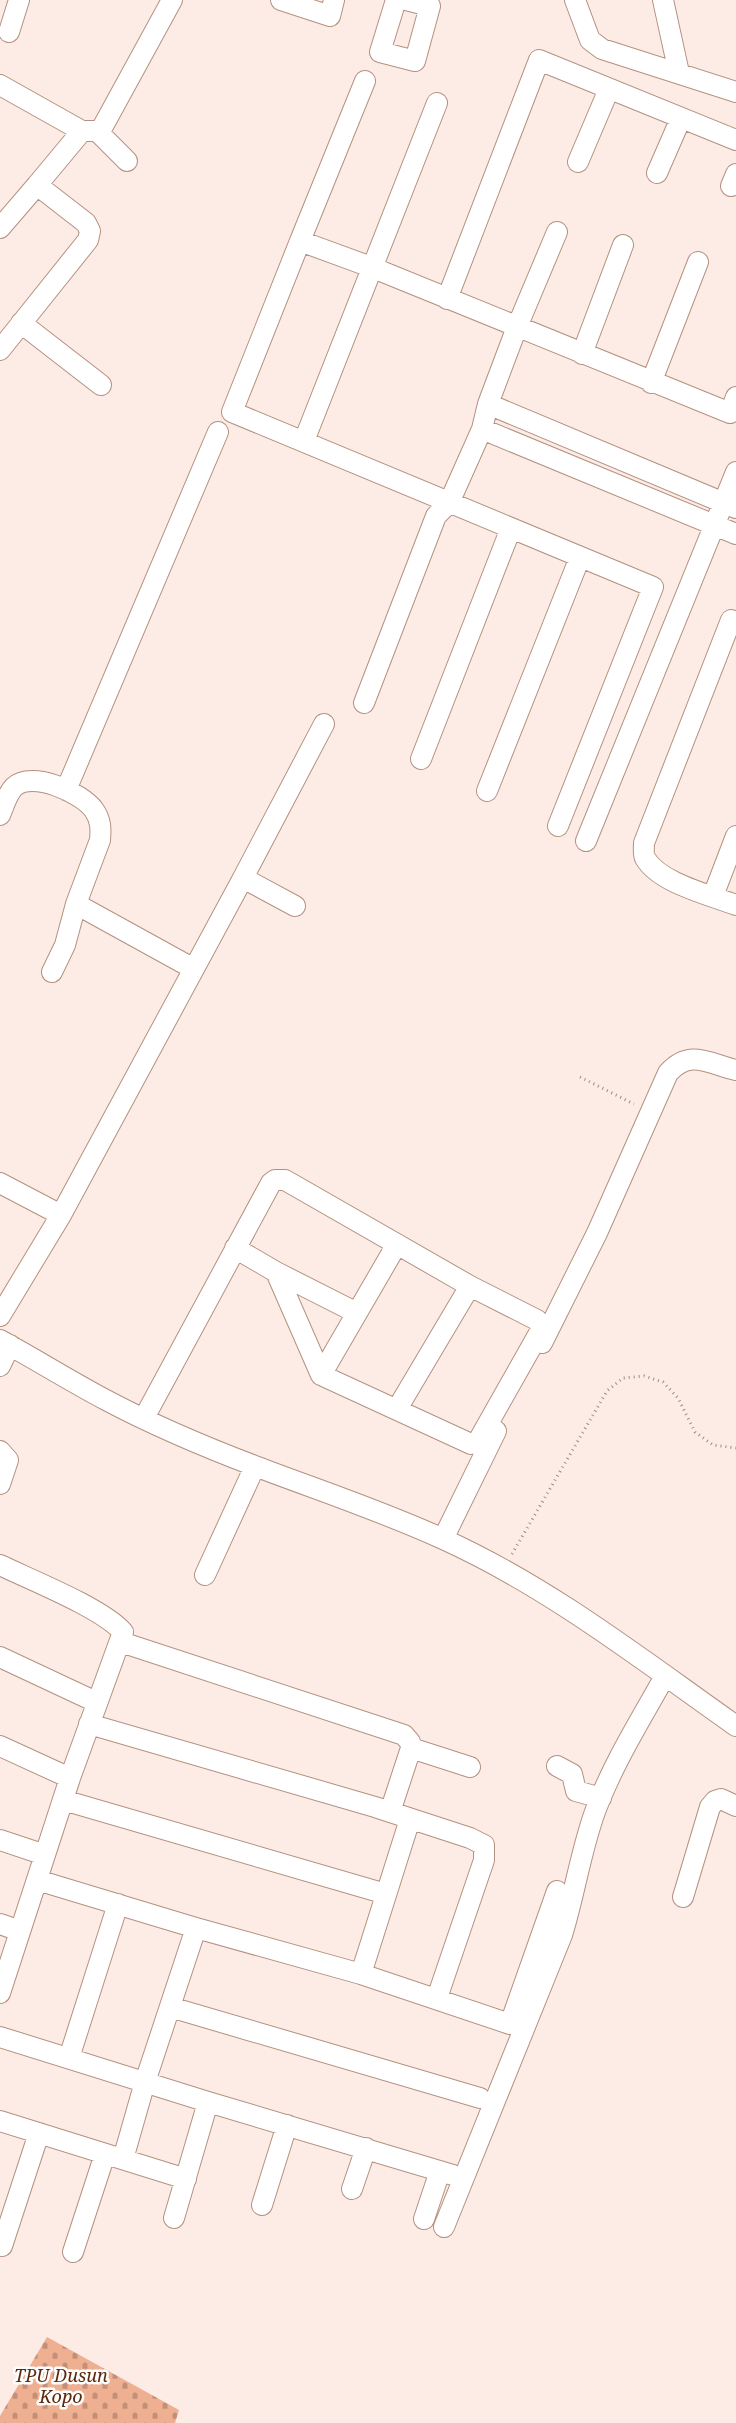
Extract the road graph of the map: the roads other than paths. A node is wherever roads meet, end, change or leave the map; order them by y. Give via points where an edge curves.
1 (19, 0) edge
2 (172, 0) edge
3 (281, 0) edge
4 (334, 0) edge
5 (575, 0) edge
6 (663, 0) edge
7 (9, 32) dead end
8 (679, 73) junction
9 (365, 81) dead end
10 (609, 89) junction
11 (3, 92) edge
12 (736, 92) edge
13 (436, 103) dead end
14 (681, 118) junction
15 (90, 131) junction
16 (736, 140) edge
17 (128, 161) dead end
18 (578, 162) dead end
19 (657, 173) dead end
20 (37, 185) junction
21 (0, 228) edge
22 (557, 232) dead end
23 (300, 241) junction
24 (623, 245) dead end
25 (698, 262) dead end
26 (371, 267) junction
27 (447, 298) junction
28 (21, 324) junction
29 (516, 327) junction
30 (0, 350) edge
31 (582, 354) junction
32 (651, 383) junction
33 (101, 385) dead end
34 (736, 397) edge
35 (488, 404) junction
36 (482, 429) junction
37 (218, 432) dead end
38 (304, 441) junction
39 (736, 472) edge
40 (449, 503) junction
41 (730, 505) edge
42 (714, 525) junction
43 (511, 528) junction
44 (736, 534) edge
45 (580, 557) junction
46 (736, 622) edge
47 (364, 703) dead end
48 (324, 724) dead end
49 (421, 759) dead end
50 (66, 790) junction
51 (487, 790) dead end
52 (0, 815) edge
53 (558, 826) dead end
54 (736, 836) edge
55 (586, 841) dead end
56 (243, 878) junction
57 (713, 896) junction
58 (76, 904) junction
59 (736, 905) edge
60 (295, 906) dead end
61 (194, 969) junction
62 (52, 972) dead end
63 (736, 1070) edge
64 (0, 1183) edge
65 (60, 1215) junction
66 (397, 1244) junction
67 (235, 1248) junction
68 (276, 1272) junction
69 (470, 1286) junction
70 (357, 1313) junction
71 (0, 1316) edge
72 (545, 1329) junction
73 (5, 1342) edge
74 (0, 1366) edge
75 (320, 1375) junction
76 (397, 1409) junction
77 (144, 1418) junction
78 (0, 1451) edge
79 (255, 1466) junction
80 (0, 1484) edge
81 (443, 1539) junction
82 (0, 1565) edge
83 (205, 1575) dead end
84 (121, 1642) junction
85 (0, 1657) edge
86 (665, 1676) junction
87 (96, 1702) junction
88 (89, 1724) junction
89 (736, 1726) edge
90 (3, 1748) edge
91 (411, 1748) junction
92 (557, 1766) dead end
93 (470, 1767) dead end
94 (70, 1778) junction
95 (601, 1798) junction
96 (63, 1800) junction
97 (736, 1806) edge
98 (390, 1812) junction
99 (410, 1819) junction
100 (0, 1840) edge
101 (45, 1856) junction
102 (37, 1880) junction
103 (557, 1891) dead end
104 (386, 1894) junction
105 (683, 1897) dead end
106 (118, 1904) junction
107 (0, 1924) edge
108 (196, 1928) junction
109 (20, 1931) junction
110 (361, 1974) junction
111 (0, 1993) edge
112 (437, 1998) junction
113 (170, 2007) junction
114 (0, 2037) edge
115 (69, 2058) junction
116 (145, 2082) junction
117 (480, 2098) dead end
118 (208, 2102) junction
119 (0, 2121) edge
120 (288, 2125) junction
121 (39, 2133) junction
122 (366, 2148) junction
123 (114, 2156) junction
124 (186, 2179) junction
125 (352, 2189) dead end
126 (262, 2205) dead end
127 (174, 2218) dead end
128 (424, 2219) dead end
129 (444, 2227) dead end
130 (2, 2246) dead end
131 (73, 2252) dead end

1 - 7 street
2 - 15 street via 102,128
3 - 4 street via 330,16
5 - 8 street via 590,40 602,49
6 - 8 street
8 - 12 street
9 - 23 street
10 - 14 street
10 - 18 street
10 - 27 street via 539,60
11 - 15 street
13 - 26 street
14 - 16 street
14 - 19 street
15 - 17 street
15 - 20 street
20 - 21 street
20 - 28 street via 86,223 90,231 88,240
22 - 29 street
23 - 26 street
23 - 38 street via 232,412
24 - 31 street
25 - 32 street
26 - 27 street
26 - 38 street
27 - 29 street
28 - 30 street
28 - 33 street
29 - 31 street
29 - 35 street
31 - 32 street
32 - 34 street via 730,413
35 - 36 street
35 - 41 street
36 - 40 street
36 - 42 street
37 - 50 street
38 - 40 street
39 - 41 street
40 - 43 street
40 - 47 street via 436,516
41 - 42 street
42 - 44 street
42 - 55 street
43 - 45 street
43 - 49 street
45 - 51 street
45 - 53 street via 653,587
46 - 57 street via 731,620 644,843 644,856 654,871
48 - 56 street
50 - 52 street via 36,780 21,783 9,794
50 - 58 street via 94,810 101,830
54 - 57 street
56 - 60 street
56 - 61 street
57 - 59 street
58 - 61 street
58 - 62 street via 65,945
61 - 65 street
63 - 72 street via 692,1059 677,1063 668,1073 598,1233
64 - 65 street
65 - 71 street
66 - 67 street via 280,1180 271,1183
66 - 69 street
66 - 70 street
67 - 68 street
67 - 77 street
68 - 70 street
68 - 75 street
69 - 72 street via 537,1320
69 - 76 street
70 - 75 street
72 - 76 street via 477,1443 471,1444
72 - 81 street
73 - 74 street
73 - 77 street
75 - 76 street
77 - 79 street
78 - 80 street via 8,1460
79 - 81 street
79 - 83 street
81 - 86 street via 592,1623
82 - 84 street via 116,1623 123,1632
84 - 87 street
84 - 91 street via 404,1735
85 - 87 street
86 - 89 street
86 - 95 street
87 - 88 street
88 - 94 street
88 - 98 street
90 - 94 street
91 - 93 street
91 - 98 street
92 - 95 street via 572,1774 576,1791
94 - 96 street
95 - 129 street via 587,1835 562,1935
96 - 101 street
96 - 104 street
97 - 105 street via 721,1800 710,1807
98 - 99 street
99 - 104 street
99 - 112 street via 470,1838 484,1845 485,1851
100 - 101 street
101 - 102 street
102 - 106 street
102 - 109 street
103 - 112 street via 510,2024
104 - 110 street
106 - 108 street
106 - 115 street
107 - 109 street
108 - 110 street
108 - 113 street
109 - 111 street
110 - 112 street
113 - 116 street
113 - 117 street
114 - 115 street
115 - 116 street
116 - 118 street
116 - 123 street
118 - 120 street
118 - 124 street
119 - 121 street
120 - 122 street
120 - 126 street
121 - 123 street
121 - 130 street
122 - 125 street
122 - 128 street via 447,2173
123 - 124 street
123 - 131 street
124 - 127 street

